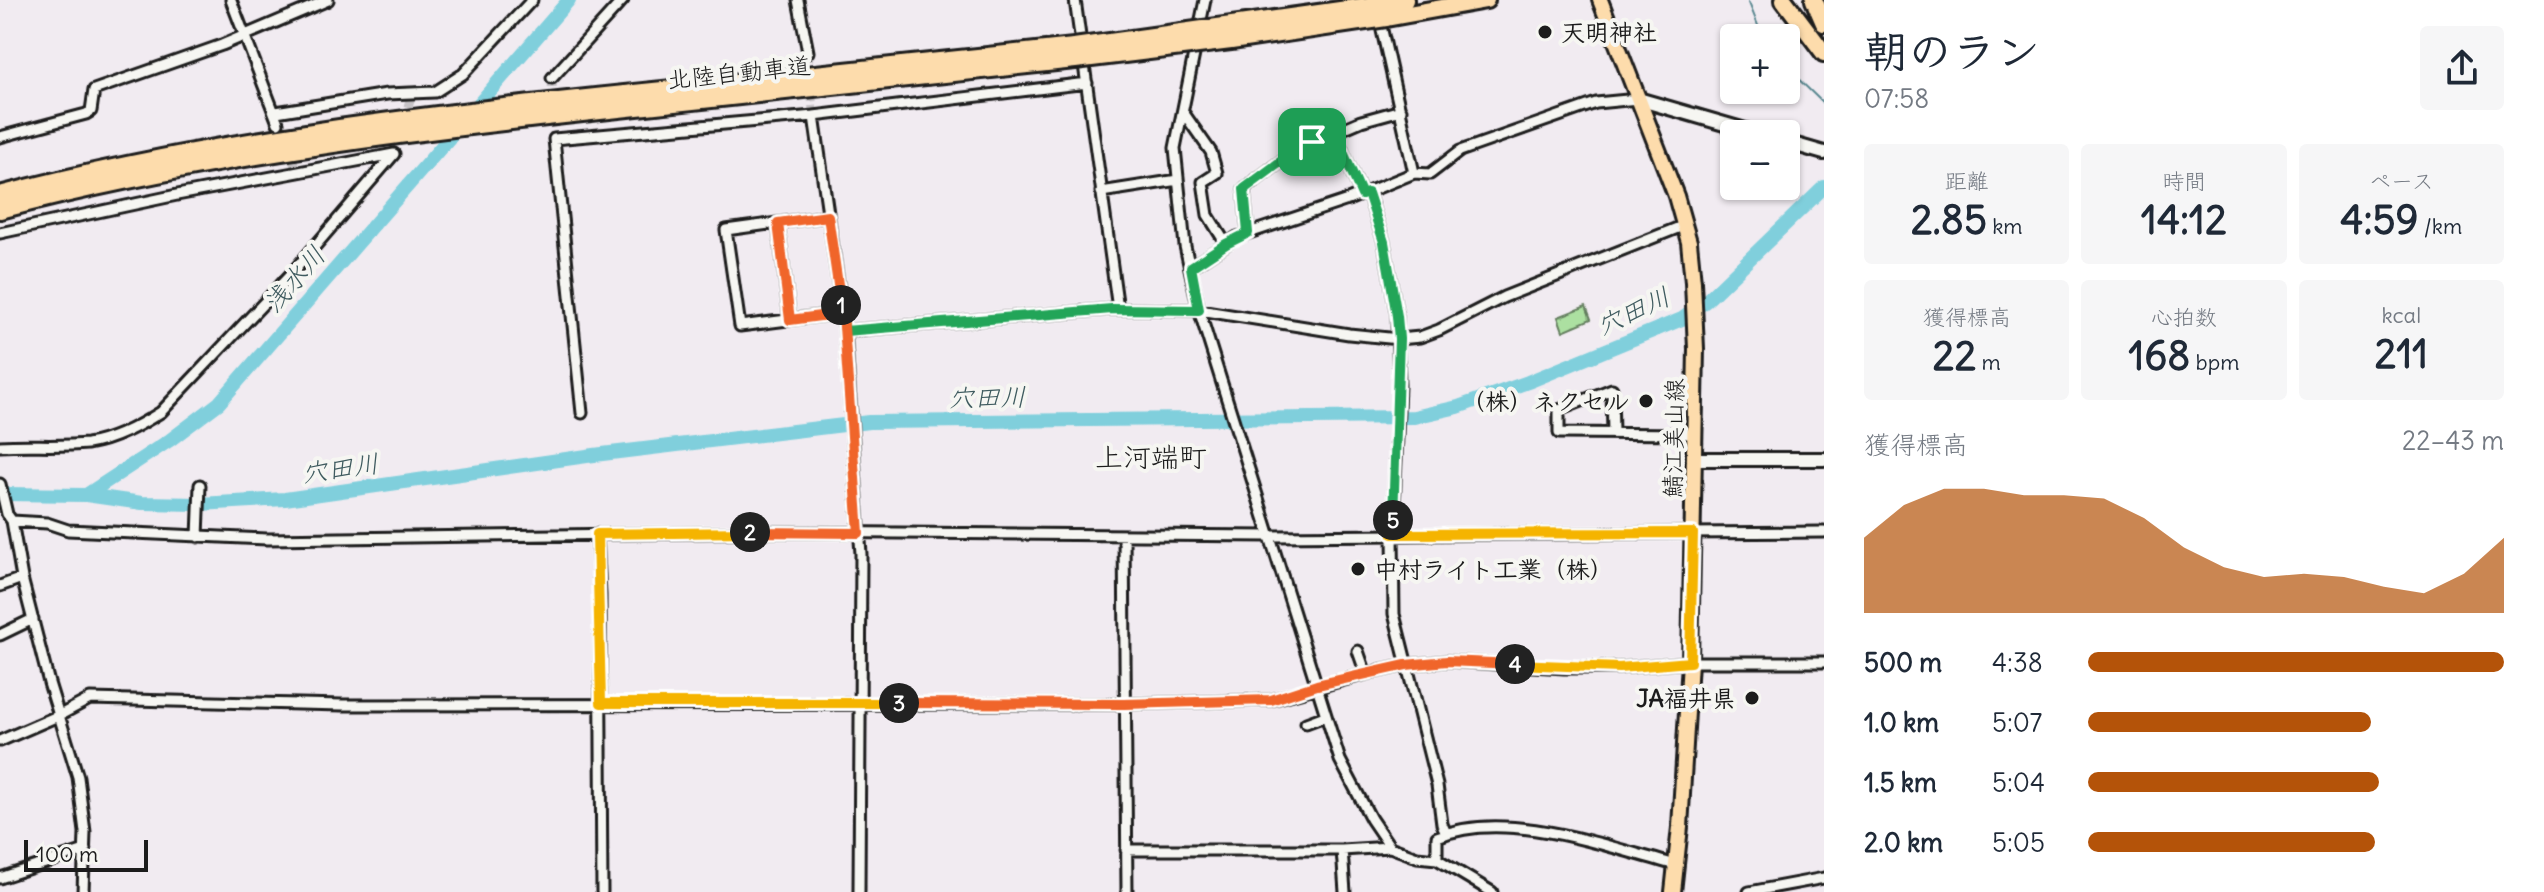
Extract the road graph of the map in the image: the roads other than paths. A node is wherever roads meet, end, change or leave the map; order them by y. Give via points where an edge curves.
1 (231, 0) edge
2 (328, 0) edge
3 (532, 0) edge
4 (623, 0) edge
5 (798, 0) edge
6 (1075, 0) edge
7 (1205, 0) edge
8 (1405, 0) edge
9 (1486, 0) edge
10 (1501, 0) edge
11 (1600, 0) edge
12 (1784, 0) edge
13 (1814, 0) edge
14 (1464, 4) junction
15 (1381, 7) edge
16 (1824, 23) edge
17 (245, 35) junction
18 (808, 52) tunnel mouth
19 (1824, 53) edge
20 (1074, 54) junction
21 (552, 78) tunnel mouth
22 (1087, 83) junction
23 (1638, 99) junction
24 (1401, 110) junction
25 (1183, 112) junction
26 (814, 121) junction
27 (1720, 123) edge
28 (1335, 134) junction
29 (0, 137) edge
30 (1800, 146) edge
31 (1824, 153) edge
32 (1414, 173) junction
33 (1178, 180) junction
34 (1101, 192) junction
35 (1365, 194) junction
36 (0, 195) edge
37 (0, 210) edge
38 (828, 216) junction
39 (778, 223) junction
40 (1685, 225) junction
41 (0, 233) edge
42 (1248, 233) junction
43 (1226, 244) junction
44 (1191, 267) junction
45 (1118, 309) junction
46 (1199, 310) junction
47 (843, 313) junction
48 (790, 320) junction
49 (845, 331) junction
50 (1399, 339) junction
51 (582, 413) dead end
52 (1613, 433) junction
53 (1694, 434) junction
54 (0, 446) edge
55 (1695, 459) junction
56 (1824, 459) edge
57 (0, 484) edge
58 (200, 485) dead end
59 (9, 517) junction
60 (1824, 532) edge
61 (859, 533) junction
62 (1693, 533) junction
63 (597, 534) junction
64 (1393, 534) junction
65 (198, 535) junction
66 (1124, 535) junction
67 (1271, 536) junction
68 (22, 578) junction
69 (0, 586) edge
70 (33, 619) junction
71 (0, 635) edge
72 (1358, 651) dead end
73 (1690, 662) junction
74 (1824, 662) edge
75 (1406, 665) junction
76 (1366, 674) junction
77 (1317, 685) junction
78 (601, 703) junction
79 (861, 703) junction
80 (1124, 704) junction
81 (60, 715) junction
82 (1325, 716) junction
83 (1306, 723) dead end
84 (0, 741) edge
85 (1446, 833) junction
86 (1390, 847) junction
87 (85, 850) junction
88 (1126, 850) junction
89 (1342, 850) junction
90 (1437, 859) junction
91 (1676, 865) junction
92 (0, 878) edge
93 (1824, 878) edge
94 (83, 892) edge
95 (602, 892) edge
96 (859, 892) edge
97 (1127, 892) edge
98 (1345, 892) edge
99 (1492, 892) edge
100 (1673, 892) edge
101 (1749, 892) edge

1 - 17 street
2 - 17 street
3 - 17 street via 463,74 435,92 387,94 277,118
4 - 21 street
5 - 18 street
6 - 22 street
7 - 25 street
8 - 15 highway, 北陸自動車道
9 - 14 highway, 北陸自動車道
10 - 14 highway
11 - 23 main road, 鯖江美山線
12 - 19 highway
13 - 16 highway
14 - 15 highway, 北陸自動車道
15 - 20 highway, 北陸自動車道, bridge via 1231,41
15 - 24 street
17 - 29 street via 94,90 86,114
20 - 36 highway, 北陸自動車道 via 425,116 190,153
20 - 37 highway, 北陸自動車道 via 414,131 180,169
22 - 26 street
22 - 34 street
23 - 27 street
23 - 32 street via 1596,103 1460,151 1430,174
23 - 40 main road, 鯖江美山線
24 - 28 street
24 - 32 street
25 - 33 street via 1175,148
25 - 43 street via 1211,152 1217,173 1203,182 1208,215
26 - 38 street
26 - 51 street via 554,139
28 - 35 street
28 - 42 street via 1291,154 1244,189
30 - 31 street
32 - 35 street
33 - 34 street
33 - 44 street
34 - 45 street
35 - 42 street
35 - 50 street via 1384,242
38 - 39 street
38 - 47 street
39 - 48 street
39 - 48 street via 726,230 740,326
40 - 50 street via 1504,297 1439,330
40 - 53 main road, 鯖江美山線 via 1696,349
41 - 54 street via 296,169 394,154 292,273 161,412 102,441
42 - 43 street
43 - 44 street
44 - 46 street
45 - 46 street
45 - 49 street
46 - 50 street
46 - 67 street
47 - 48 street
47 - 49 street
49 - 61 street
50 - 64 street
52 - 52 street via 1559,433 1559,410 1612,389
52 - 53 street
53 - 55 main road, 鯖江美山線
55 - 56 street
55 - 62 main road, 鯖江美山線
57 - 59 street
58 - 65 street
59 - 65 street via 68,530
59 - 68 street
60 - 62 street
61 - 63 street
61 - 66 street
61 - 79 street
62 - 64 street
62 - 73 main road, 鯖江美山線
63 - 65 street via 267,539
63 - 78 street
64 - 67 street
64 - 75 street via 1392,598
66 - 67 street
66 - 80 street
67 - 77 street
68 - 69 street
68 - 70 street
70 - 71 street
70 - 81 street
72 - 76 street
73 - 74 street
73 - 75 street via 1619,668 1447,661
73 - 91 main road, 鯖江美山線
75 - 76 street
75 - 85 street
76 - 77 street
77 - 80 street via 1271,700
77 - 82 street
78 - 79 street
78 - 81 street via 343,705 90,699
78 - 95 street
79 - 80 street
79 - 96 street
80 - 88 street
81 - 84 street
81 - 87 street via 78,777
82 - 83 street
82 - 86 street via 1340,760
85 - 90 street via 1437,837
85 - 91 street via 1470,828 1530,830
86 - 89 street
86 - 90 street
87 - 92 street
87 - 94 street
88 - 89 street
88 - 97 street
89 - 98 street
90 - 99 street
91 - 100 main road, 鯖江美山線
93 - 101 street

